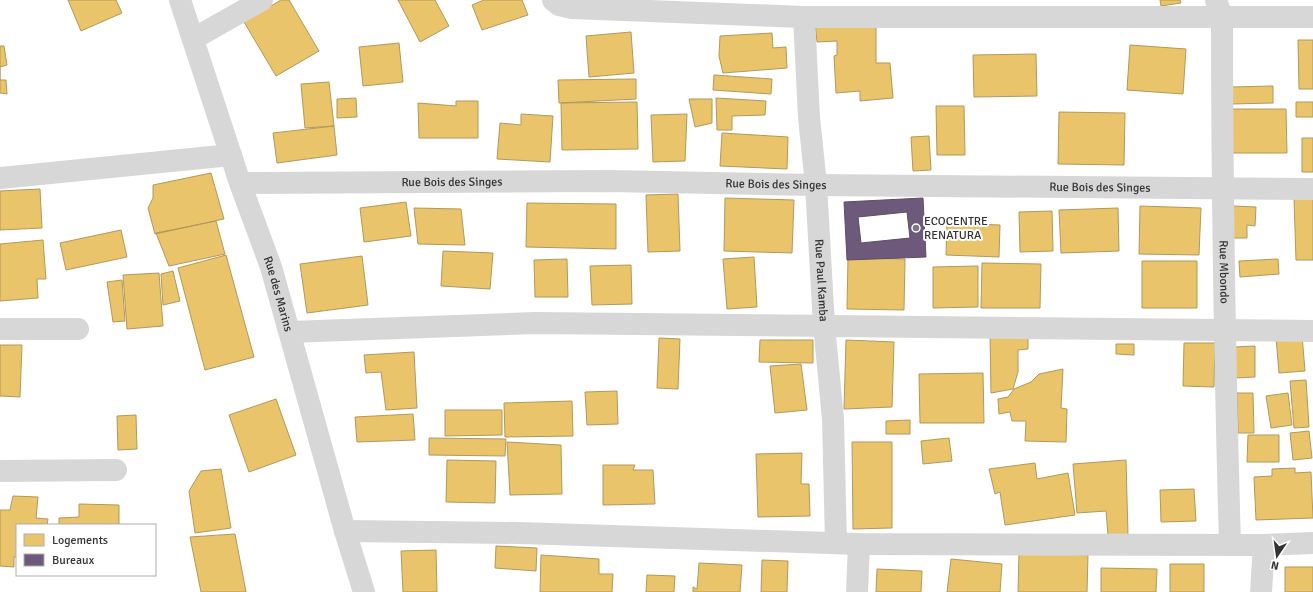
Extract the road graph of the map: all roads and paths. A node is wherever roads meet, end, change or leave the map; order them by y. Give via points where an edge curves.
1 (180, 0) edge
2 (262, 0) edge
3 (553, 0) edge
4 (742, 8) edge
5 (1219, 8) edge
6 (1081, 9) edge
7 (804, 17) junction
8 (1313, 17) edge
9 (193, 39) junction
10 (231, 156) junction
11 (0, 178) edge
12 (240, 183) junction
13 (816, 185) junction
14 (1222, 188) junction
15 (1313, 189) edge
16 (824, 325) junction
17 (0, 329) edge
18 (78, 329) dead end
19 (1224, 331) junction
20 (1313, 331) edge
21 (290, 332) junction
22 (116, 470) dead end
23 (0, 471) edge
24 (345, 531) junction
25 (836, 543) junction
26 (1313, 543) edge
27 (859, 544) junction
28 (1230, 545) junction
29 (1264, 545) junction
30 (364, 592) edge
31 (857, 592) edge
32 (1261, 592) edge

1 - 9 street, Rue des Marins
2 - 9 street
3 - 4 street via 572,8
4 - 7 street
5 - 6 street
5 - 8 street
5 - 14 street, Rue Mbondo
6 - 7 street
7 - 13 street, Rue Paul Kamba via 809,117
9 - 10 street, Rue des Marins
10 - 11 street
10 - 12 street, Rue des Marins
12 - 13 street, Rue Bois des Singes via 611,181
12 - 21 street, Rue des Marins via 271,267
13 - 14 street, Rue Bois des Singes
13 - 16 street, Rue Paul Kamba
14 - 15 street, Rue Bois des Singes
14 - 19 street, Rue Mbondo
16 - 19 street
16 - 21 street via 535,323
16 - 25 street, Rue Paul Kamba via 832,418
17 - 18 street
19 - 20 street
19 - 28 street, Rue Mbondo
21 - 24 street, Rue des Marins
22 - 23 street
24 - 25 street via 519,533
24 - 30 street, Rue des Marins
25 - 27 street
26 - 29 street
27 - 28 street
27 - 31 street
28 - 29 street
29 - 32 street

